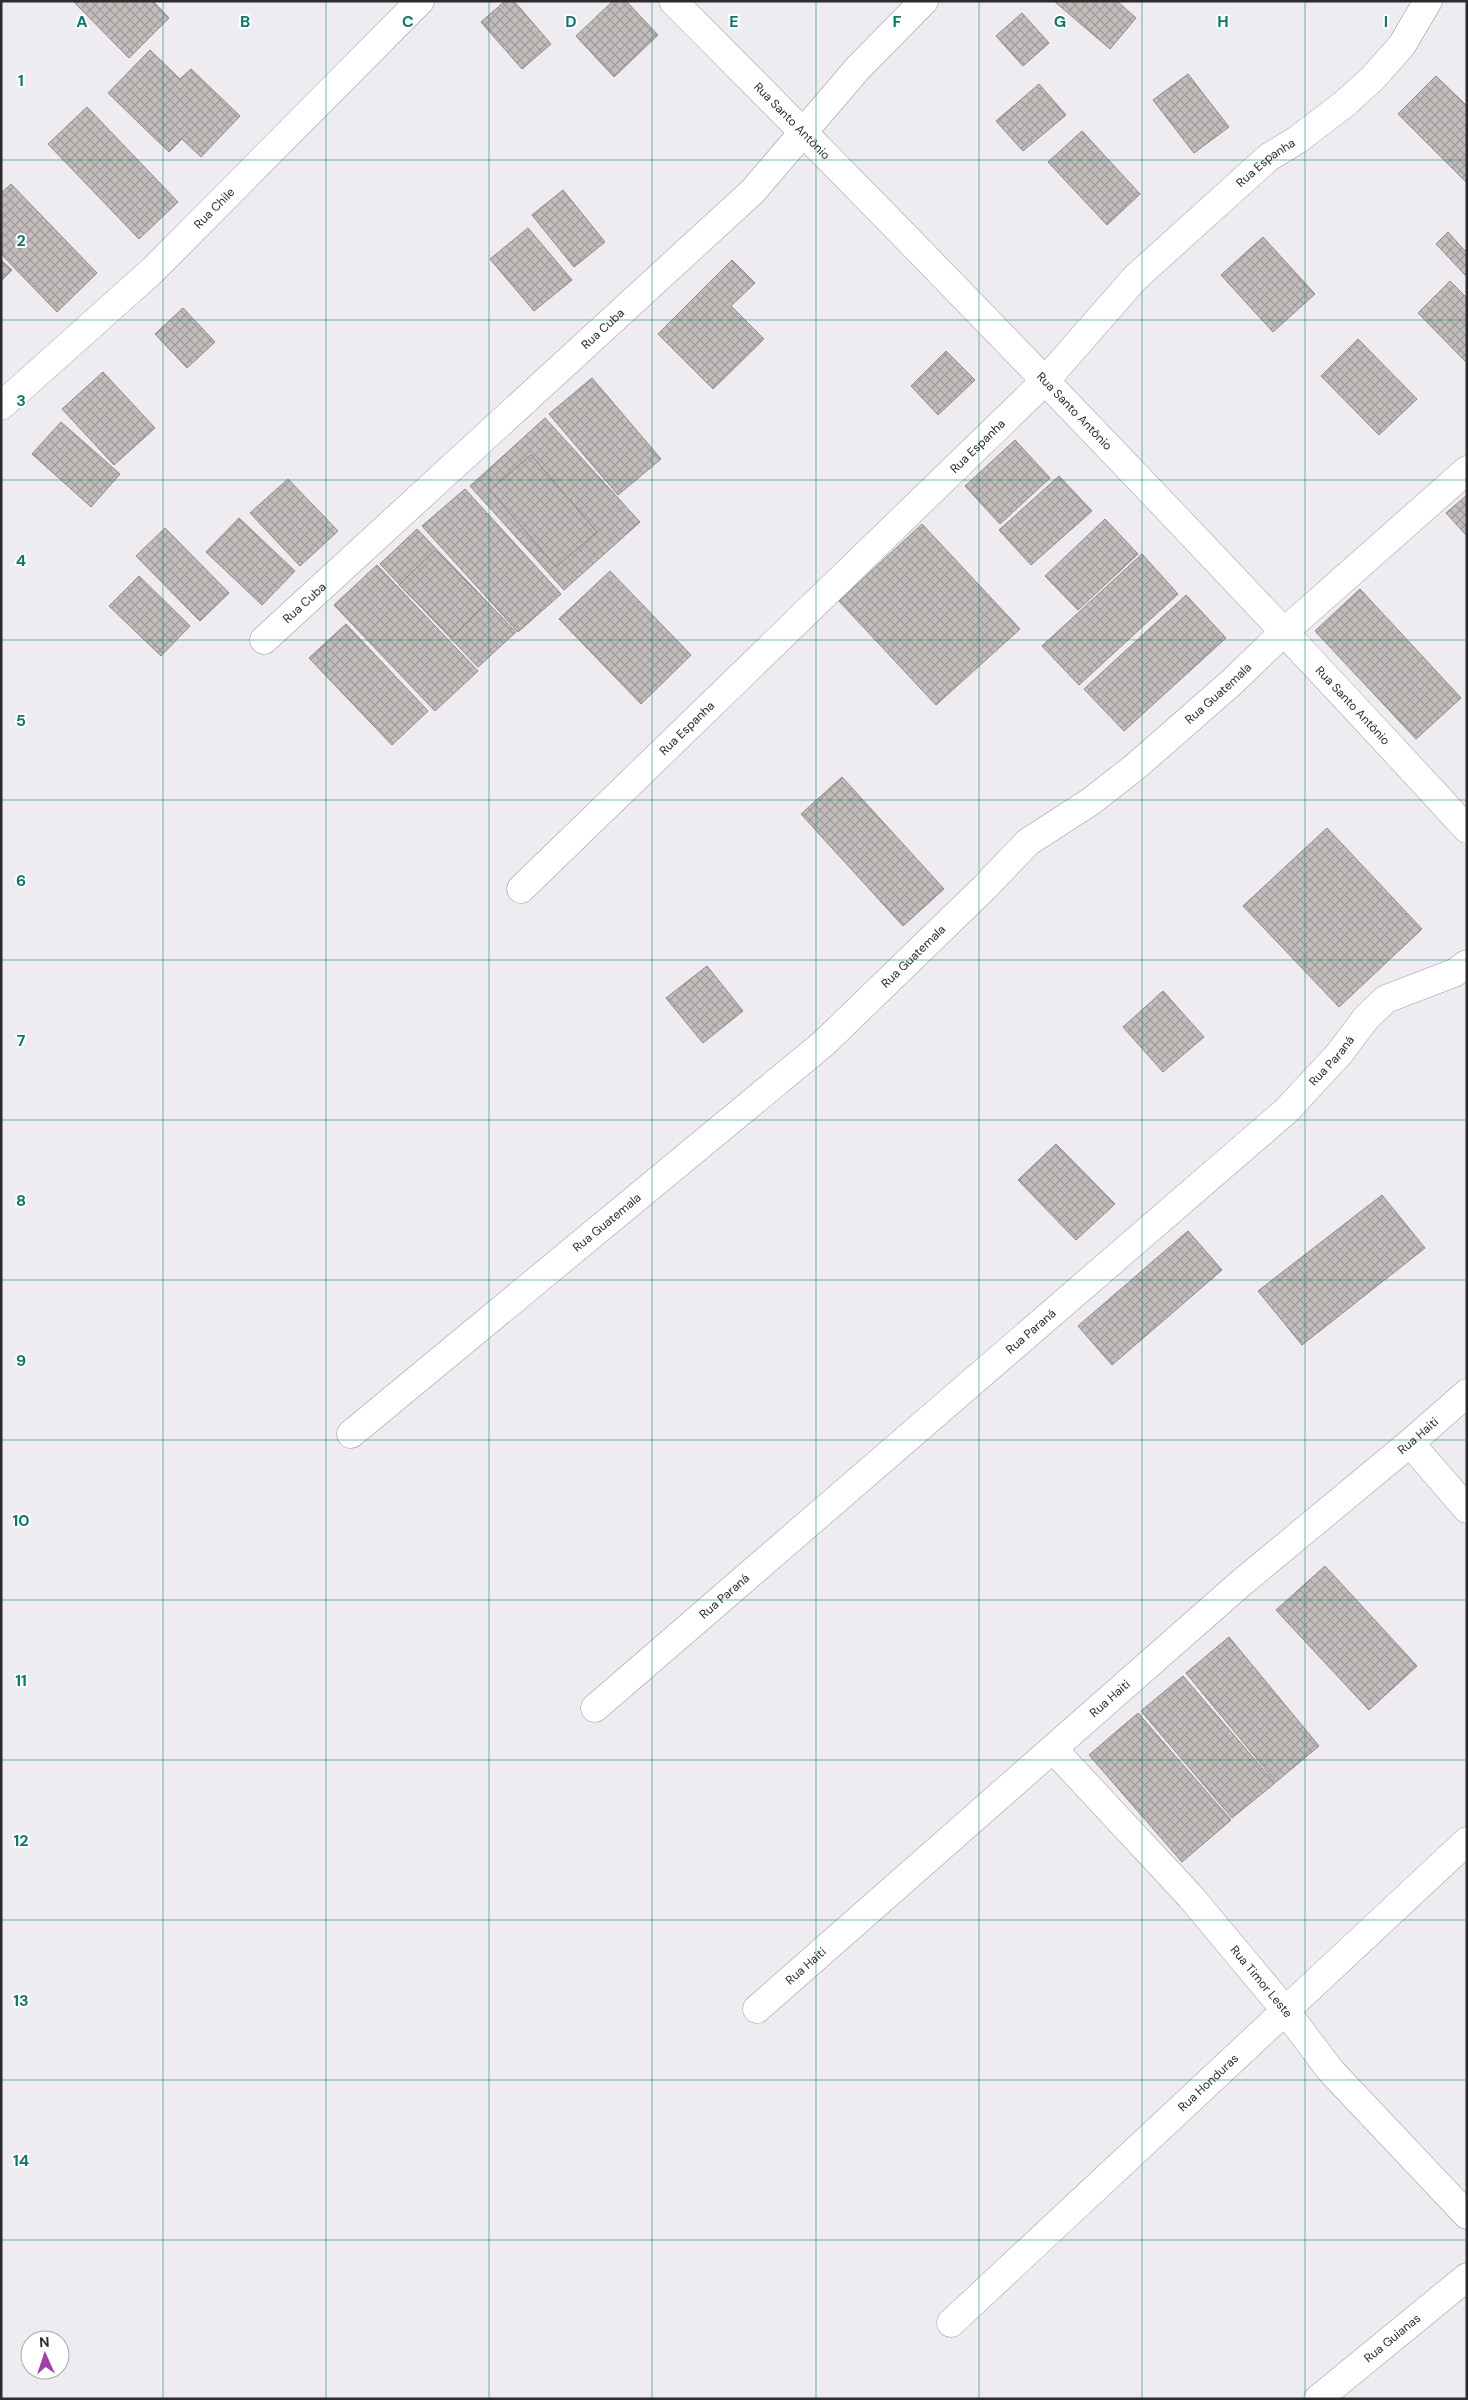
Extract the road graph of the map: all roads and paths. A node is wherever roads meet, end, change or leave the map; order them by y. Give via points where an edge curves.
1 (420, 1) edge
2 (673, 1) edge
3 (924, 1) edge
4 (1428, 1) edge
5 (804, 133) junction
6 (1045, 381) junction
7 (1, 406) edge
8 (1467, 470) edge
9 (1285, 631) junction
10 (264, 640) dead end
11 (1467, 829) edge
12 (521, 889) dead end
13 (1467, 964) edge
14 (1467, 1393) edge
15 (351, 1434) dead end
16 (1410, 1443) junction
17 (1467, 1509) edge
18 (595, 1708) dead end
19 (1054, 1750) junction
20 (1467, 1841) edge
21 (756, 2009) dead end
22 (1285, 2010) junction
23 (1467, 2215) edge
24 (1467, 2277) edge
25 (951, 2323) dead end
26 (1318, 2399) edge

1 - 7 street, Rua Chile via 153,270
2 - 5 street, Rua Santo Antônio
3 - 5 street, Rua Cuba via 858,68
4 - 6 street, Rua Espanha via 1402,45 1373,78 1297,140 1269,156 1135,278
5 - 6 street, Rua Santo Antônio
5 - 10 street, Rua Cuba via 747,197
6 - 9 street, Rua Santo Antônio
6 - 12 street, Rua Espanha
8 - 9 street, Rua Guatemala
9 - 11 street, Rua Santo Antônio
9 - 15 street, Rua Guatemala via 1135,767 1090,802 1028,842 824,1043
13 - 18 street, Rua Paraná via 1454,973 1386,999 1286,1111
14 - 16 street, Rua Haiti
16 - 17 street
16 - 19 street, Rua Haiti via 1240,1584
19 - 21 street, Rua Haiti
19 - 22 street, Rua Timor Leste via 1190,1896
20 - 22 street, Rua Honduras
22 - 23 street, Rua Timor Leste via 1330,2070
22 - 25 street, Rua Honduras
24 - 26 street, Rua Guianas

